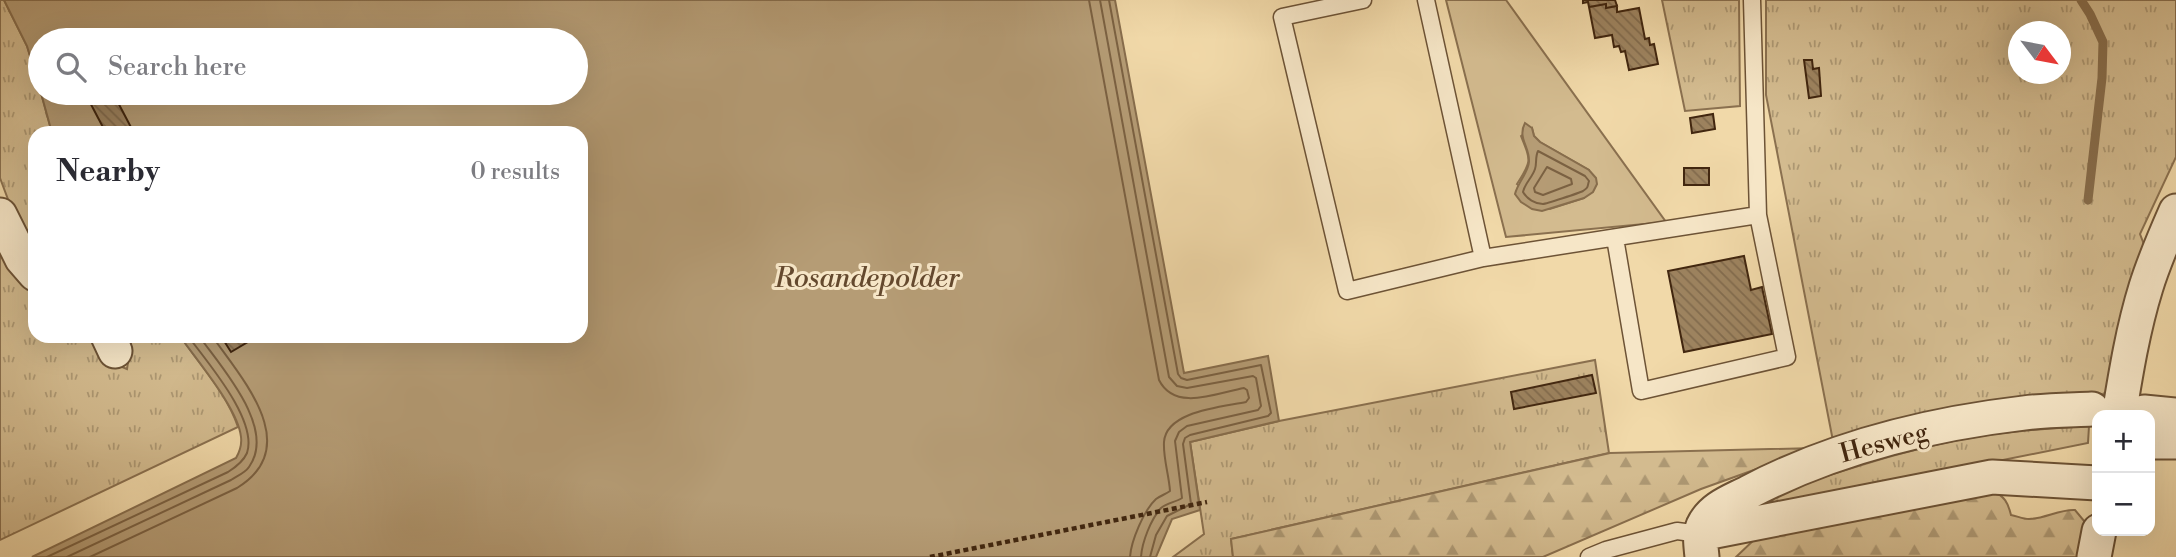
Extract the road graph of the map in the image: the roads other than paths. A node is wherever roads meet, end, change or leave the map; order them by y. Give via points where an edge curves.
1 (1363, 0) edge
2 (1426, 0) edge
3 (1752, 0) edge
4 (2176, 211) edge
5 (0, 215) edge
6 (1758, 215) junction
7 (1615, 237) junction
8 (1483, 258) junction
9 (28, 266) edge
10 (2136, 410) edge
11 (2092, 417) edge
12 (2155, 430) edge
13 (2176, 442) edge
14 (2092, 483) edge
15 (2098, 536) edge
16 (1701, 546) edge
17 (1589, 557) edge
18 (2094, 557) edge

1 - 8 lane via 1282,17 1347,291
2 - 8 lane
3 - 6 lane
4 - 10 street via 2133,335
5 - 9 street
6 - 7 lane
6 - 7 lane via 1787,357 1641,391
7 - 8 lane
11 - 16 street, Hesweg via 2024,413 1860,447 1785,474 1722,506 1710,516
12 - 13 street, Hesweg
14 - 16 street via 1992,477
15 - 18 street
16 - 17 lane via 1676,531

